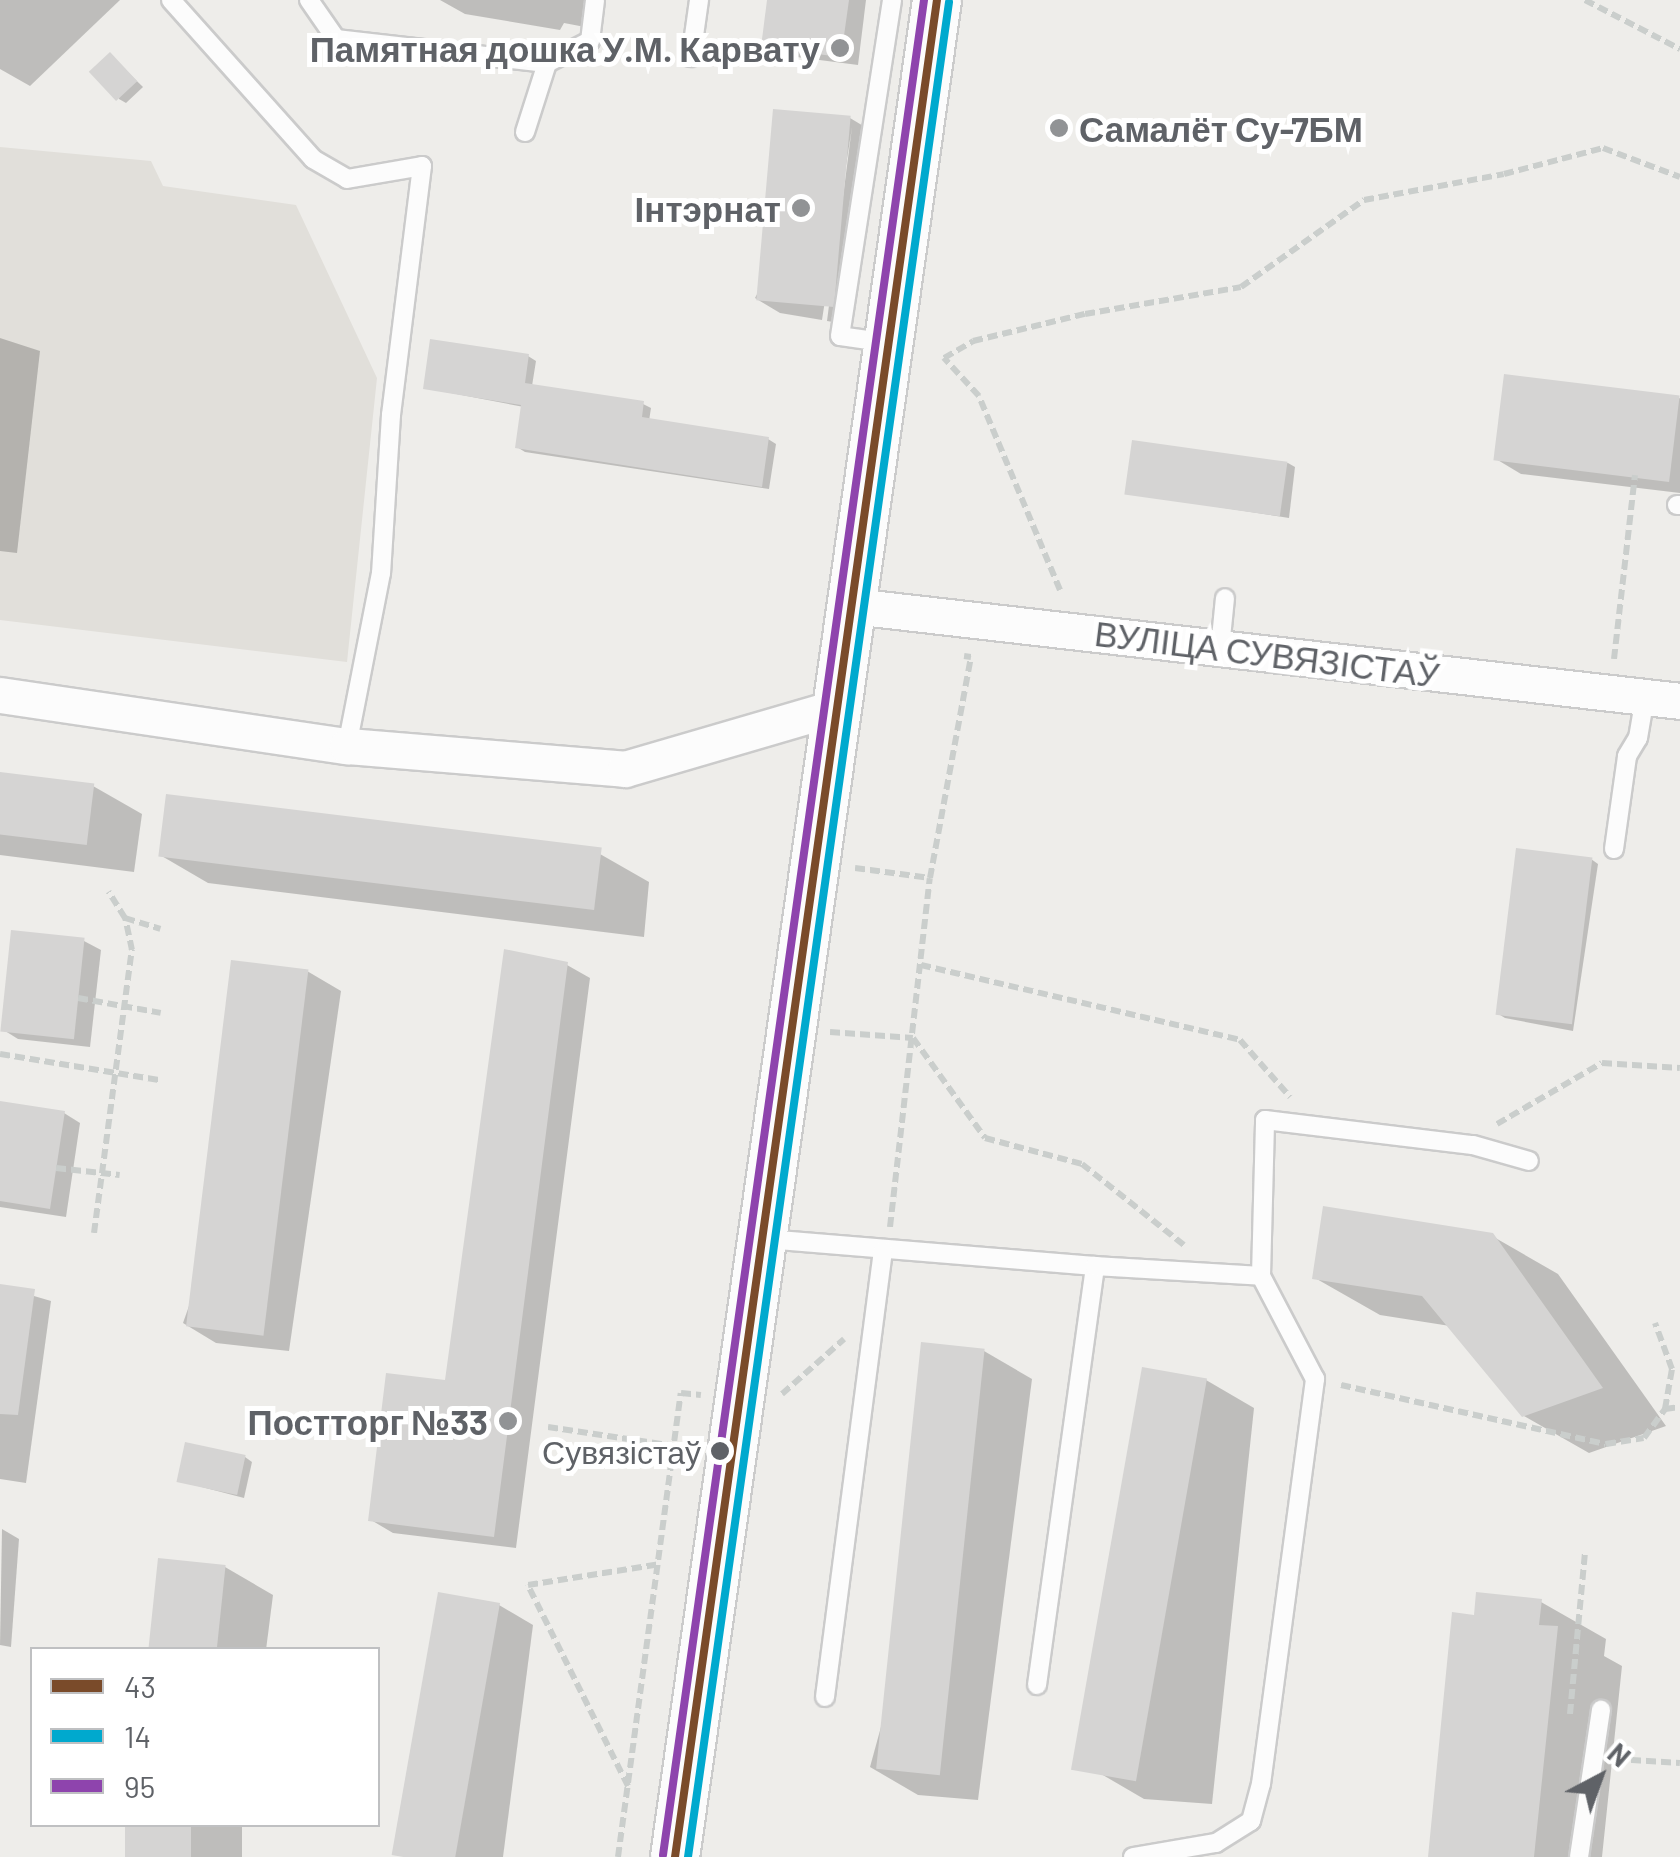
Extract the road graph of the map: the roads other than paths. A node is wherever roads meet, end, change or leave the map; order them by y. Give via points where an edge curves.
1 (171, 0) edge
2 (309, 0) edge
3 (595, 0) edge
4 (699, 0) edge
5 (892, 0) edge
6 (937, 0) edge
7 (690, 57) dead end
8 (548, 63) junction
9 (525, 132) dead end
10 (890, 343) junction
11 (1225, 598) dead end
12 (854, 606) junction
13 (1220, 648) junction
14 (0, 696) edge
15 (1663, 699) edge
16 (840, 706) junction
17 (348, 746) junction
18 (1614, 850) dead end
19 (1529, 1161) dead end
20 (766, 1239) junction
21 (883, 1251) junction
22 (1095, 1266) junction
23 (1261, 1276) junction
24 (1037, 1685) dead end
25 (825, 1697) dead end
26 (1601, 1710) dead end
27 (675, 1857) edge
28 (1133, 1857) edge
29 (1579, 1857) edge

1 - 17 lane via 314,159 347,179 422,166 391,415 382,573
2 - 8 lane via 336,39
3 - 8 lane via 590,40
4 - 7 lane
5 - 10 lane via 840,336
6 - 10 street
8 - 9 lane
10 - 12 street
11 - 13 lane
12 - 13 street, ВУЛІЦА СУВЯЗІСТАЎ
12 - 16 street
13 - 15 street, ВУЛІЦА СУВЯЗІСТАЎ
14 - 17 street
15 - 18 lane via 1627,756
16 - 17 street via 625,769
16 - 20 street
19 - 23 lane via 1472,1144 1264,1120
20 - 21 lane
20 - 27 street
21 - 22 lane
21 - 25 lane
22 - 23 lane
22 - 24 lane
23 - 28 lane via 1315,1379 1262,1784 1250,1820 1216,1844
26 - 29 lane

